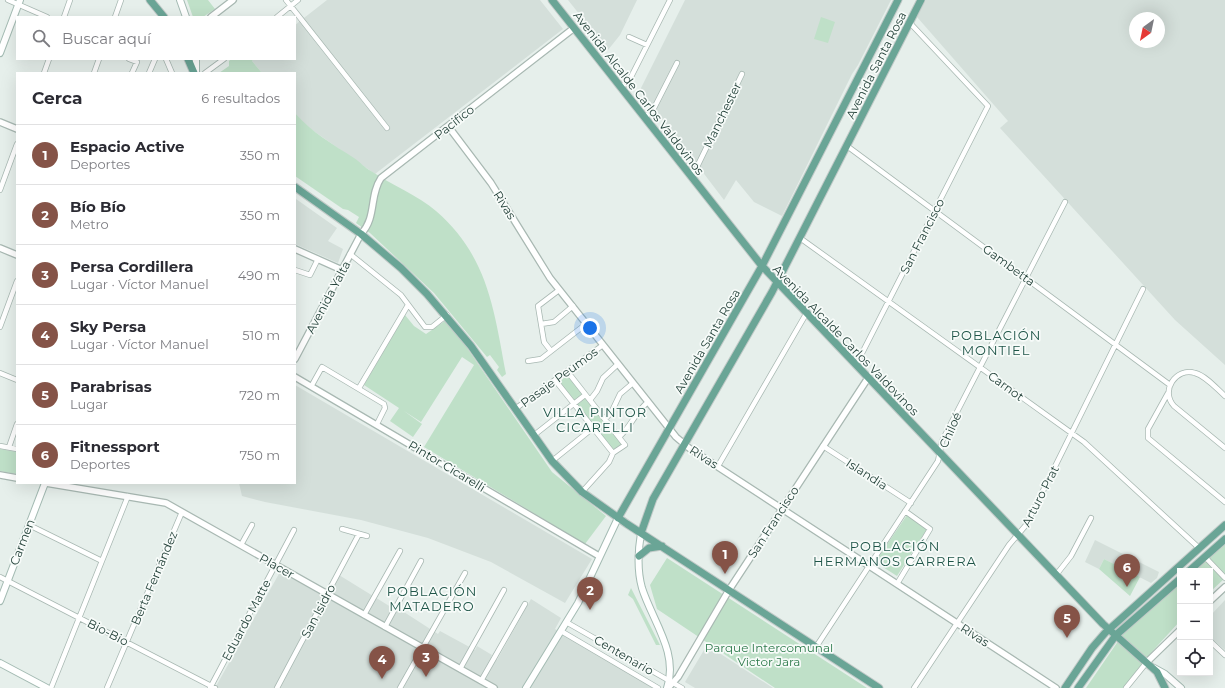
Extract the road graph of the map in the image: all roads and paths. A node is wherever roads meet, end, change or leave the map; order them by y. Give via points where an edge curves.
1 (8, 0) edge
2 (70, 0) edge
3 (121, 0) edge
4 (150, 0) edge
5 (180, 0) edge
6 (233, 0) edge
7 (286, 0) edge
8 (298, 0) edge
9 (552, 0) edge
10 (670, 0) edge
11 (898, 0) edge
12 (921, 0) edge
13 (19, 2) edge
14 (290, 6) junction
15 (46, 16) edge
16 (64, 16) edge
17 (115, 16) edge
18 (163, 16) edge
19 (186, 16) edge
20 (212, 16) edge
21 (278, 16) edge
22 (910, 23) junction
23 (574, 28) junction
24 (629, 37) dead end
25 (647, 45) junction
26 (0, 53) edge
27 (49, 60) edge
28 (99, 60) edge
29 (134, 60) edge
30 (155, 60) edge
31 (166, 60) edge
32 (188, 60) edge
33 (196, 60) edge
34 (223, 60) edge
35 (677, 63) dead end
36 (44, 72) edge
37 (94, 72) edge
38 (132, 72) edge
39 (149, 72) edge
40 (170, 72) edge
41 (194, 72) edge
42 (195, 72) edge
43 (206, 72) edge
44 (742, 74) dead end
45 (621, 88) junction
46 (644, 117) junction
47 (0, 122) edge
48 (448, 126) junction
49 (387, 128) dead end
50 (16, 129) edge
51 (847, 146) junction
52 (16, 147) edge
53 (690, 175) junction
54 (296, 188) edge
55 (0, 190) edge
56 (1066, 202) dead end
57 (935, 211) junction
58 (361, 234) junction
59 (800, 238) junction
60 (0, 248) edge
61 (296, 249) edge
62 (350, 254) junction
63 (16, 255) edge
64 (318, 259) junction
65 (762, 266) junction
66 (296, 270) edge
67 (342, 270) junction
68 (1026, 278) junction
69 (777, 282) junction
70 (16, 284) edge
71 (1143, 289) dead end
72 (559, 290) junction
73 (889, 302) junction
74 (408, 305) junction
75 (573, 306) junction
76 (806, 314) junction
77 (447, 315) junction
78 (541, 324) junction
79 (586, 324) junction
80 (0, 327) edge
81 (1116, 344) junction
82 (603, 345) junction
83 (551, 351) junction
84 (296, 357) edge
85 (528, 361) dead end
86 (618, 364) junction
87 (856, 365) junction
88 (981, 367) junction
89 (567, 371) junction
90 (0, 373) edge
91 (296, 377) edge
92 (868, 378) junction
93 (16, 380) edge
94 (555, 380) junction
95 (633, 383) junction
96 (312, 385) junction
97 (1170, 385) junction
98 (359, 388) junction
99 (1168, 393) junction
100 (586, 395) junction
101 (1225, 396) edge
102 (590, 400) junction
103 (648, 402) junction
104 (574, 404) junction
105 (515, 409) junction
106 (605, 419) junction
107 (377, 424) junction
108 (16, 427) edge
109 (593, 428) junction
110 (669, 429) junction
111 (1072, 433) junction
112 (533, 436) junction
113 (619, 437) junction
114 (684, 444) junction
115 (0, 446) edge
116 (823, 446) junction
117 (8, 447) junction
118 (1225, 448) edge
119 (16, 449) edge
120 (940, 453) junction
121 (613, 454) junction
122 (552, 462) junction
123 (718, 466) junction
124 (0, 475) edge
125 (16, 478) edge
126 (45, 484) edge
127 (51, 484) edge
128 (582, 492) junction
129 (128, 496) junction
130 (1225, 502) edge
131 (911, 503) junction
132 (782, 508) junction
133 (905, 511) junction
134 (182, 512) junction
135 (645, 517) junction
136 (618, 518) junction
137 (1090, 518) dead end
138 (627, 524) junction
139 (29, 525) junction
140 (252, 525) dead end
141 (1225, 525) edge
142 (342, 529) dead end
143 (294, 530) dead end
144 (641, 533) junction
145 (359, 534) junction
146 (1018, 535) junction
147 (366, 536) dead end
148 (1225, 539) edge
149 (241, 545) junction
150 (662, 546) junction
151 (1199, 548) junction
152 (400, 552) dead end
153 (599, 556) junction
154 (639, 556) junction
155 (1205, 557) junction
156 (102, 561) junction
157 (421, 561) dead end
158 (275, 565) junction
159 (870, 566) junction
160 (1192, 568) edge
161 (465, 573) dead end
162 (1056, 575) junction
163 (0, 577) edge
164 (1225, 578) edge
165 (8, 581) junction
166 (1177, 581) edge
167 (897, 584) junction
168 (1225, 587) edge
169 (504, 590) dead end
170 (729, 590) junction
171 (327, 594) junction
172 (1213, 598) edge
173 (0, 601) edge
174 (525, 604) dead end
175 (364, 615) junction
176 (79, 617) junction
177 (566, 622) junction
178 (957, 623) junction
179 (385, 627) junction
180 (1109, 629) junction
181 (561, 631) junction
182 (1177, 633) edge
183 (1116, 635) junction
184 (126, 641) junction
185 (1213, 644) edge
186 (816, 647) junction
187 (423, 648) junction
188 (1225, 655) edge
189 (1147, 662) junction
190 (0, 663) edge
191 (460, 669) junction
192 (1156, 670) junction
193 (481, 681) junction
194 (671, 682) junction
195 (212, 687) edge
196 (47, 688) edge
197 (51, 688) edge
198 (106, 688) edge
199 (277, 688) edge
200 (400, 688) edge
201 (494, 688) edge
202 (526, 688) edge
203 (658, 688) edge
204 (668, 688) edge
205 (682, 688) edge
206 (879, 688) edge
207 (914, 688) edge
208 (1056, 688) edge
209 (1065, 688) edge
210 (1078, 688) edge
211 (1126, 688) edge
212 (1165, 688) edge
213 (1181, 688) edge

1 - 13 street
2 - 16 street
3 - 17 street
4 - 18 main road
5 - 19 main road
6 - 20 street
7 - 14 street
8 - 14 street
9 - 23 main road, Avenida Alcalde Carlos Valdovinos
10 - 25 street
11 - 65 main road, Avenida Santa Rosa
12 - 22 main road, Avenida Santa Rosa
13 - 15 street
13 - 26 main road
14 - 21 street
14 - 49 street
22 - 51 main road, Avenida Santa Rosa
22 - 57 street, San Francisco via 988,106
23 - 45 main road, Avenida Alcalde Carlos Valdovinos
23 - 48 street, Pacifico
24 - 25 street
25 - 45 street via 628,82
27 - 36 street
28 - 37 street
29 - 38 street
30 - 39 street
31 - 40 street
32 - 41 main road
33 - 42 main road
34 - 43 street
35 - 46 street via 652,112
44 - 53 street, Manchester via 696,169
45 - 46 main road, Avenida Alcalde Carlos Valdovinos
46 - 53 main road, Avenida Alcalde Carlos Valdovinos
47 - 50 street
48 - 58 street, Pacifico via 382,178 375,190 371,217
48 - 72 street, Rivas via 491,182
51 - 57 street, Gambetta
51 - 59 main road, Avenida Santa Rosa
52 - 55 street
53 - 65 main road, Avenida Alcalde Carlos Valdovinos
54 - 58 main road
56 - 68 street, Chiloé
57 - 68 street, Gambetta
57 - 73 street, San Francisco
58 - 62 street, Avenida Yalta
58 - 77 main road via 401,268
59 - 69 main road, Avenida Santa Rosa
59 - 73 street, Carnot
60 - 63 street
61 - 64 street
62 - 67 street, Avenida Yalta
62 - 74 street via 393,286
64 - 66 street via 310,275
64 - 67 street
65 - 69 main road, Avenida Alcalde Carlos Valdovinos
65 - 110 main road, Avenida Santa Rosa
67 - 84 street, Avenida Yalta
68 - 81 street, Gambetta
68 - 88 street, Chiloé
69 - 76 main road, Avenida Alcalde Carlos Valdovinos
69 - 114 main road, Avenida Santa Rosa
70 - 80 street
71 - 81 street, Arturo Prat
72 - 75 street, Rivas
72 - 78 street via 538,306
73 - 87 street, San Francisco
73 - 88 street, Carnot
74 - 77 street via 425,327 432,327
74 - 98 street
75 - 78 street via 554,322
75 - 79 street, Rivas
76 - 87 main road, Avenida Alcalde Carlos Valdovinos
76 - 123 street
77 - 105 main road
78 - 83 street via 544,342
79 - 82 street, Rivas
79 - 83 street
81 - 97 street, Gambetta
81 - 111 street, Arturo Prat
82 - 86 street, Rivas
82 - 89 street, Pasaje Peumos
83 - 85 street via 541,359
86 - 95 street, Rivas
86 - 102 street via 603,378
87 - 92 main road, Avenida Alcalde Carlos Valdovinos
88 - 111 street, Carnot
88 - 120 street, Chiloé via 941,444
89 - 94 street, Pasaje Peumos
89 - 100 street
90 - 93 street
91 - 96 street, Pintor Cicarelli
92 - 116 street, San Francisco
92 - 120 main road, Avenida Alcalde Carlos Valdovinos
94 - 104 street
94 - 105 street, Pasaje Peumos
95 - 103 street, Rivas
95 - 106 street via 620,394 611,413
96 - 98 street via 322,367
96 - 107 street, Pintor Cicarelli
97 - 99 street
97 - 101 street via 1180,375 1192,372 1203,377
98 - 107 street via 384,404 385,408
99 - 118 street via 1174,406
99 - 130 street via 1148,429 1148,438
100 - 102 street
100 - 104 street
102 - 106 street
103 - 110 street, Rivas
103 - 113 street via 637,412
104 - 109 street
104 - 112 street
105 - 112 main road
106 - 113 street
107 - 153 street, Pintor Cicarelli
108 - 117 street
109 - 121 street
109 - 122 street
110 - 114 street, Rivas
110 - 136 main road, Avenida Santa Rosa
111 - 146 street, Arturo Prat via 1028,521
111 - 151 street, Carnot
112 - 122 main road
113 - 121 street via 625,445
114 - 123 street, Rivas
114 - 135 main road, Avenida Santa Rosa
115 - 117 street
116 - 131 street, Islandia
116 - 132 street, San Francisco
117 - 119 street
120 - 131 street, Chiloé via 938,461
120 - 146 main road, Avenida Alcalde Carlos Valdovinos
121 - 128 street
122 - 128 main road
123 - 132 street, Rivas
124 - 125 street
126 - 139 main road, Carmen
127 - 129 street, Placer
128 - 136 main road
129 - 134 street, Placer via 166,503
129 - 156 street
131 - 133 street, Chiloé
132 - 159 street, Rivas
132 - 170 street, San Francisco
133 - 159 street, Chiloé
133 - 167 street via 930,529
134 - 149 street, Placer
134 - 184 street, Berta Fernández
135 - 138 main road via 637,523
135 - 144 main road, Avenida Santa Rosa
136 - 138 main road
136 - 153 main road, Avenida Santa Rosa
137 - 162 street via 1071,556
138 - 144 main road
139 - 156 street
139 - 165 main road, Carmen
140 - 149 street
141 - 151 main road
142 - 145 street
143 - 158 street, Eduardo Matte
144 - 150 main road
144 - 154 main road, Avenida Santa Rosa
145 - 147 street
145 - 171 street, San Isidro
146 - 162 main road, Avenida Alcalde Carlos Valdovinos
146 - 178 street, Arturo Prat
148 - 155 main road
149 - 158 street, Placer
150 - 154 main road via 648,548
150 - 170 main road
151 - 180 main road
152 - 175 street
153 - 177 main road, Avenida Santa Rosa
154 - 194 main road, Avenida Santa Rosa via 642,587 668,652
155 - 160 main road
155 - 164 street
156 - 176 street
157 - 179 street
158 - 171 street, Placer
158 - 195 street, Eduardo Matte
159 - 167 street, Rivas
159 - 186 street, Chiloé
161 - 187 street
162 - 180 main road, Avenida Alcalde Carlos Valdovinos
163 - 165 street, Bio-Bio
165 - 173 main road, Carmen
165 - 176 street, Bio-Bio
166 - 183 main road
167 - 178 street, Rivas
168 - 172 street
169 - 191 street
170 - 186 main road
170 - 194 street, San Francisco
171 - 175 street, Placer
171 - 199 street, San Isidro
174 - 193 street
175 - 179 street, Placer
176 - 184 street, Bio-Bio
176 - 197 street
177 - 181 main road, Avenida Santa Rosa
177 - 194 street, Centenario
178 - 207 street, Arturo Prat
178 - 208 street, Rivas
179 - 187 street, Placer
180 - 183 main road, Avenida Alcalde Carlos Valdovinos
180 - 209 main road via 1092,648
181 - 202 main road, Avenida Santa Rosa
181 - 203 street, Centenario
182 - 189 street
183 - 189 main road, Avenida Alcalde Carlos Valdovinos
183 - 210 main road
184 - 195 street, Bio-Bio
184 - 198 street, Berta Fernández
185 - 188 street
186 - 206 main road
187 - 191 street, Placer
187 - 200 street
189 - 192 main road, Avenida Alcalde Carlos Valdovinos
189 - 211 street
190 - 196 main road
191 - 193 street, Placer
192 - 212 main road
192 - 213 main road, Avenida Alcalde Carlos Valdovinos via 1165,674
193 - 201 street, Placer
194 - 204 main road, San Francisco
194 - 205 street, Centenario

